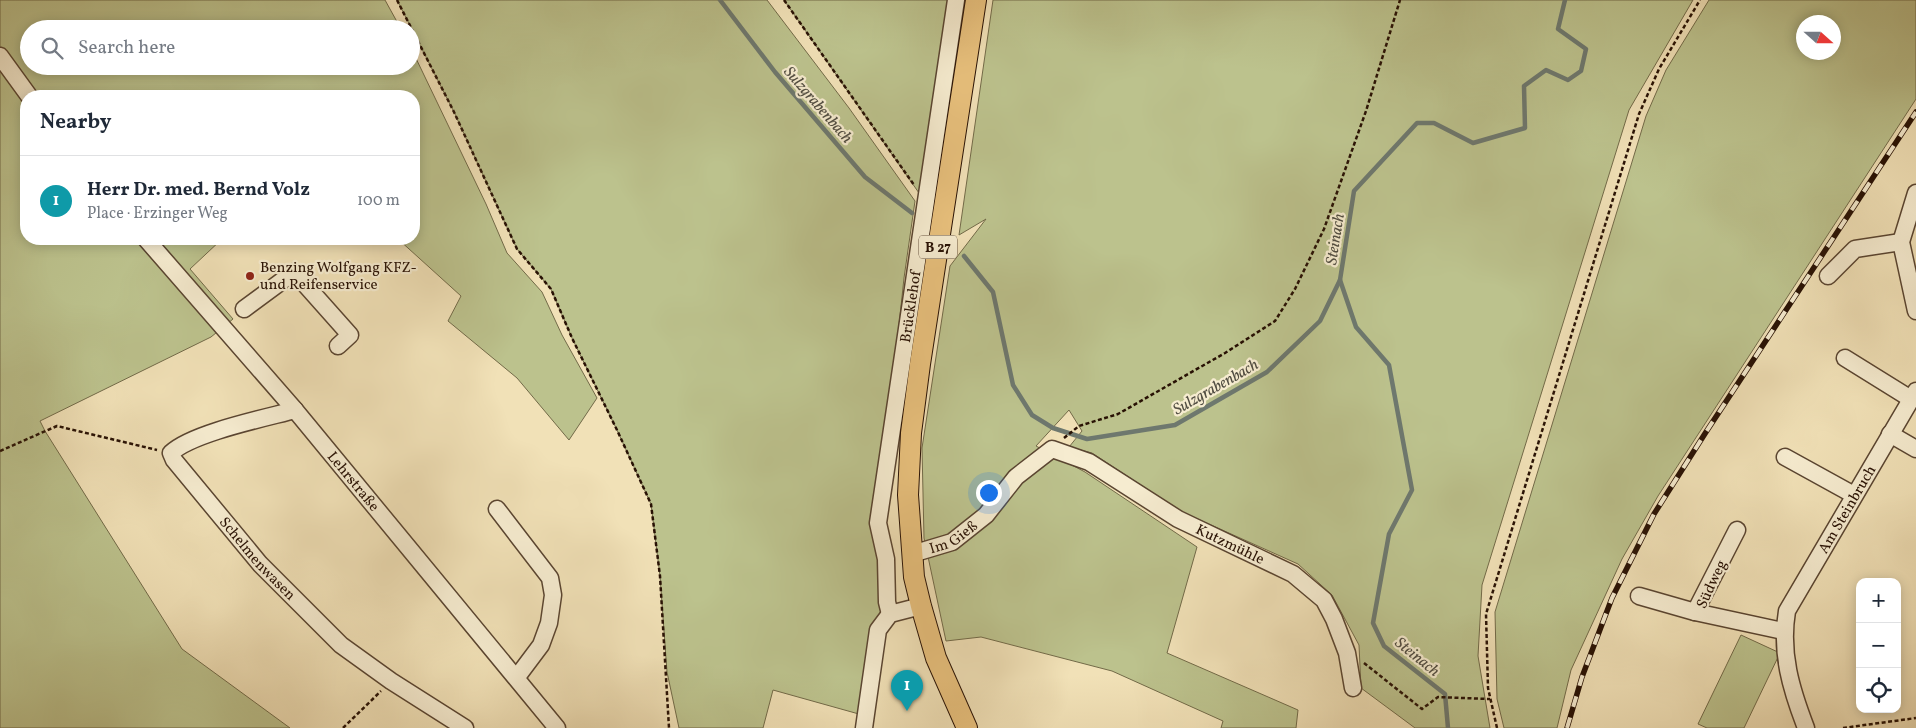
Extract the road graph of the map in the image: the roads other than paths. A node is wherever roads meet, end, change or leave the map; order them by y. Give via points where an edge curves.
1 (956, 0) edge
2 (976, 0) edge
3 (0, 56) edge
4 (25, 90) edge
5 (1916, 193) edge
6 (1901, 242) junction
7 (151, 245) edge
8 (1828, 276) dead end
9 (244, 309) dead end
10 (1916, 311) edge
11 (338, 346) dead end
12 (1845, 358) dead end
13 (1914, 395) edge
14 (295, 410) junction
15 (1890, 434) junction
16 (1052, 449) joint
17 (1916, 449) edge
18 (1785, 457) dead end
19 (1854, 495) junction
20 (497, 509) dead end
21 (1737, 530) dead end
22 (912, 554) junction
23 (1639, 596) dead end
24 (921, 606) junction
25 (1695, 612) junction
26 (890, 614) junction
27 (1783, 631) junction
28 (517, 677) junction
29 (1353, 688) dead end
30 (465, 728) edge
31 (558, 728) edge
32 (864, 728) edge
33 (967, 728) edge
34 (1806, 728) edge

1 - 26 street, Brücklehof via 878,523 886,559
2 - 22 main road, B 27 via 911,433 908,495
3 - 4 street
5 - 6 street
6 - 8 street via 1855,248
6 - 10 street
7 - 14 street, Lehrstraße
9 - 11 street via 294,272 350,335
12 - 13 street
13 - 15 street, Am Steinbruch
14 - 28 street, Lehrstraße
14 - 30 street, Schelmenwasen via 216,432 178,446 171,453 260,564 341,645
15 - 17 street
15 - 19 street, Am Steinbruch
16 - 22 street, Im Gieß via 1016,477 986,515 952,542
16 - 29 street, Kutzmühle via 1089,462 1178,519 1293,574 1324,600 1345,648
18 - 19 street
19 - 27 street, Am Steinbruch via 1786,611
20 - 28 street via 550,578 553,595 549,623 541,645
21 - 25 street, Südweg
22 - 24 main road, B 27
23 - 25 street
24 - 26 street
24 - 33 main road, B 27 via 936,658
25 - 27 street, Südweg
26 - 32 street via 878,630
27 - 34 street, Am Steinbruch via 1790,686
28 - 31 street, Lehrstraße

